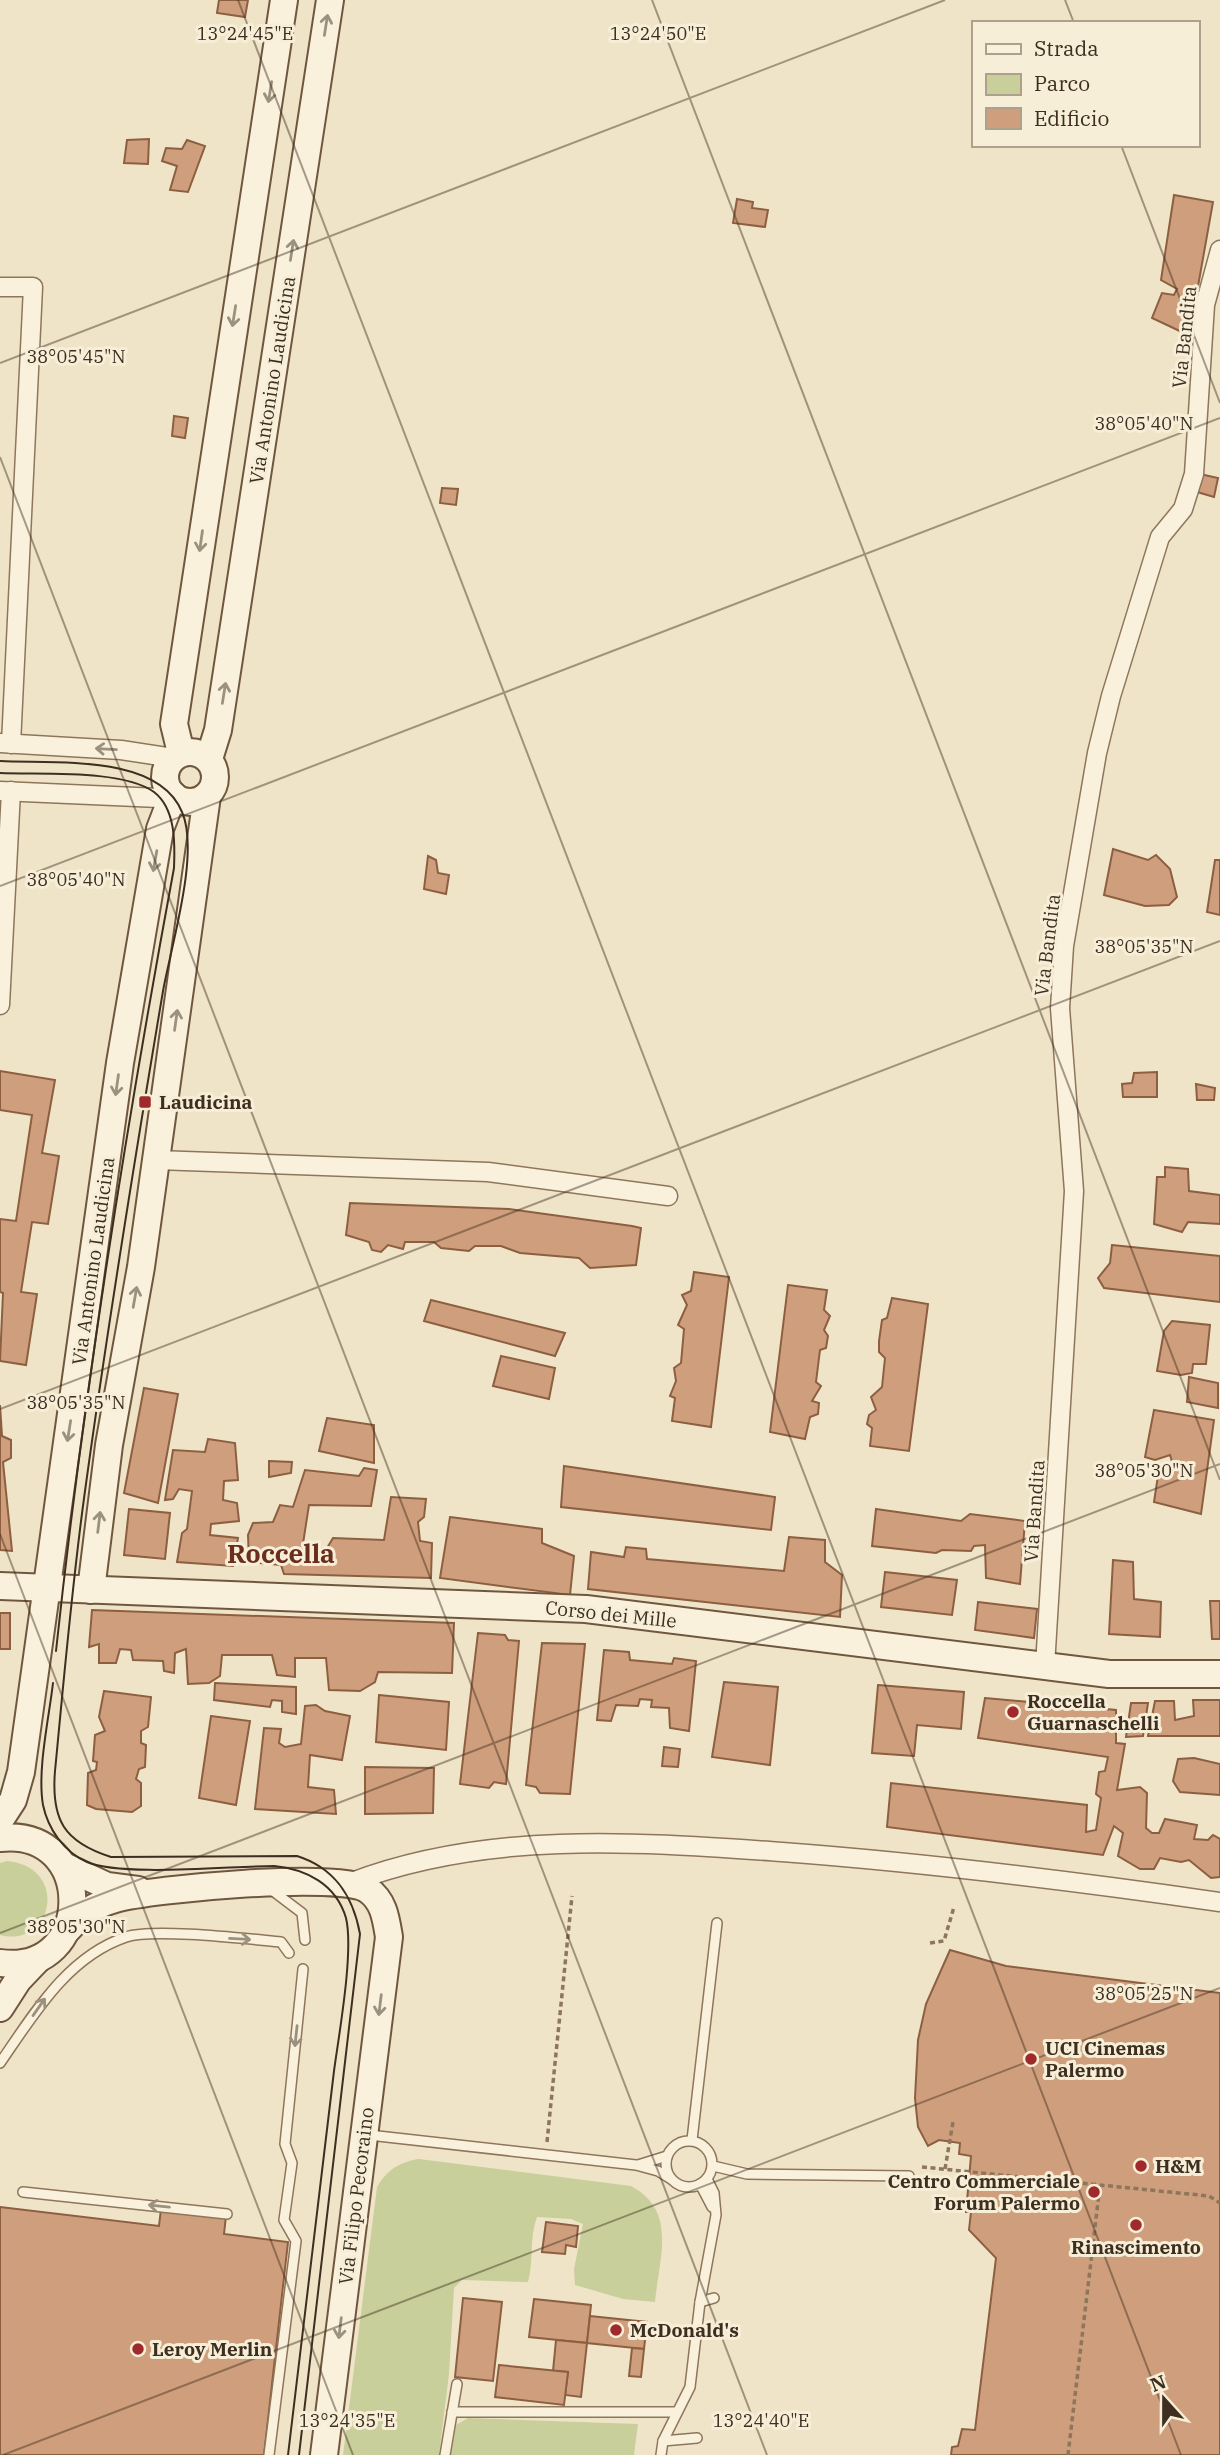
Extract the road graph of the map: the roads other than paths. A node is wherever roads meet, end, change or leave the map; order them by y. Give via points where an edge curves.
1 (284, 0) edge
2 (330, 0) edge
3 (1220, 250) edge
4 (0, 287) edge
5 (5, 743) edge
6 (177, 756) junction
7 (209, 759) junction
8 (6, 791) edge
9 (172, 794) junction
10 (207, 796) junction
11 (0, 1005) edge
12 (156, 1160) junction
13 (668, 1196) dead end
14 (0, 1586) edge
15 (46, 1586) junction
16 (91, 1590) junction
17 (1045, 1666) junction
18 (1220, 1674) edge
19 (21, 1772) junction
20 (0, 1820) edge
21 (0, 1839) edge
22 (37, 1843) junction
23 (64, 1866) junction
24 (352, 1882) junction
25 (262, 1884) junction
26 (147, 1891) junction
27 (1220, 1902) edge
28 (717, 1923) dead end
29 (67, 1930) junction
30 (305, 1940) dead end
31 (289, 1953) dead end
32 (38, 1959) junction
33 (0, 1963) edge
34 (303, 1969) dead end
35 (0, 2008) edge
36 (0, 2063) edge
37 (363, 2134) junction
38 (692, 2140) junction
39 (667, 2156) junction
40 (636, 2165) junction
41 (713, 2166) junction
42 (909, 2176) dead end
43 (671, 2179) junction
44 (704, 2182) junction
45 (23, 2192) dead end
46 (227, 2214) dead end
47 (713, 2298) dead end
48 (700, 2302) junction
49 (457, 2384) dead end
50 (452, 2412) junction
51 (677, 2412) junction
52 (697, 2438) dead end
53 (663, 2441) junction
54 (269, 2455) edge
55 (324, 2455) edge
56 (445, 2455) edge
57 (660, 2455) edge

1 -> 6 street via 174,724
7 -> 2 street, Via Antonino Laudicina via 220,717
3 - 17 street, Via Bandita via 1205,305 1194,474 1183,509 1160,537 1111,696 1064,946 1060,1008 1074,1191
4 - 5 street via 33,287
6 -> 5 street
6 - 7 street via 198,753
6 - 9 street via 165,776
7 - 10 street via 216,780
8 - 9 street via 159,798
8 - 11 street
9 - 10 street via 190,802
9 -> 15 street, Via Antonino Laudicina via 160,829 120,1063
12 -> 10 street
12 - 13 street via 488,1172
16 -> 12 street via 109,1446
14 - 15 street, Corso dei Mille
15 - 16 street, Corso dei Mille
15 - 19 street, Via Antonino Laudicina
16 - 17 street, Corso dei Mille via 586,1609
17 - 18 street, Corso dei Mille via 1110,1674
19 - 20 street via 13,1800
19 - 22 street via 22,1801
21 - 22 street
22 - 23 street
23 - 26 street via 107,1885
23 - 29 street via 74,1897
24 - 25 street
24 - 27 street via 438,1857 506,1847 605,1843 905,1861
24 -> 37 street, Via Filipo Pecoraino via 368,1889 380,1902 388,1937
25 - 26 street
25 - 30 lane via 302,1913
26 - 29 street via 86,1910
28 - 38 lane
29 - 32 street via 55,1947
36 -> 31 lane via 45,1998 69,1973 129,1936 281,1942
32 - 33 street
32 - 35 street
34 -> 54 lane via 285,2144 292,2163 284,2220 296,2241
37 - 40 lane
37 -> 55 street, Via Filipo Pecoraino
38 - 39 lane via 677,2143
38 - 41 lane via 709,2152
39 - 40 lane
39 - 43 lane
40 - 43 lane
41 - 42 lane via 747,2174
41 - 44 lane
43 - 44 lane via 685,2187
44 - 48 lane via 714,2193 716,2215
46 -> 45 lane
47 - 48 lane
48 - 51 lane via 690,2387
49 - 50 lane
50 - 51 lane
50 - 56 lane
51 - 53 lane
52 - 53 lane
53 - 57 lane

